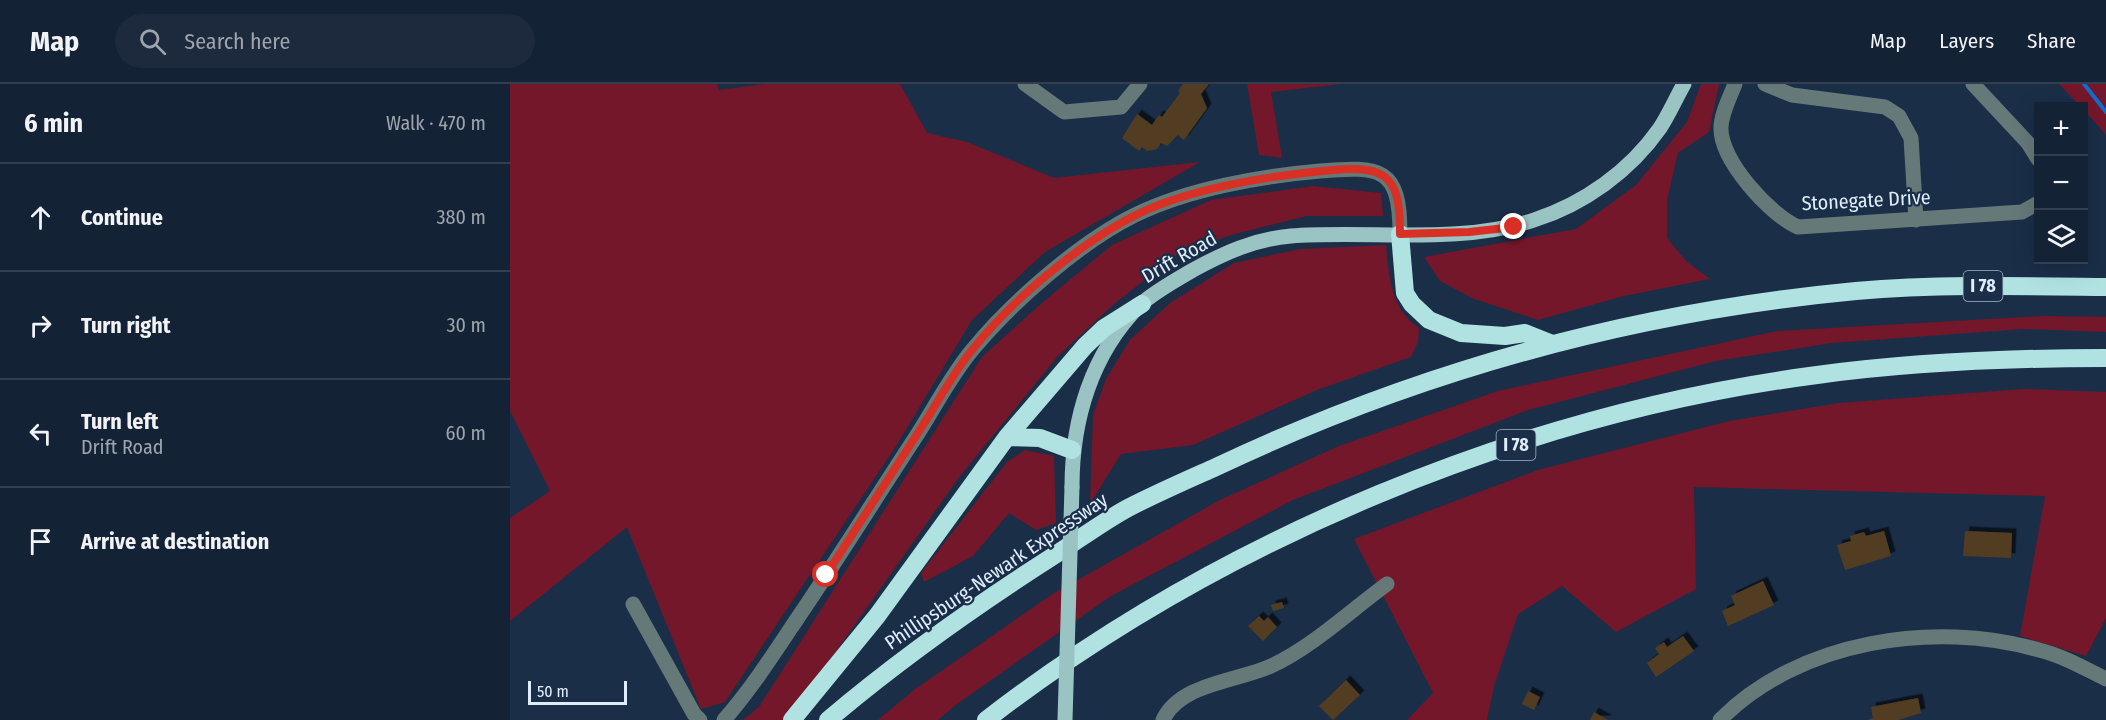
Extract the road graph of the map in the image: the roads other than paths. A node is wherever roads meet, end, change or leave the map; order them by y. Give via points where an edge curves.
1 (1025, 84) edge
2 (1140, 84) edge
3 (1684, 84) edge
4 (1735, 84) edge
5 (1765, 84) edge
6 (1973, 84) edge
7 (2036, 156) edge
8 (2034, 205) edge
9 (1916, 220) junction
10 (1400, 234) junction
11 (2106, 287) edge
12 (1142, 304) junction
13 (1550, 343) junction
14 (2106, 358) edge
15 (1007, 437) junction
16 (1072, 450) junction
17 (1387, 584) dead end
18 (633, 604) dead end
19 (2106, 679) edge
20 (700, 720) edge
21 (724, 720) edge
22 (792, 720) edge
23 (828, 720) edge
24 (986, 720) edge
25 (1065, 720) edge
26 (1162, 720) edge
27 (1720, 720) edge

1 - 2 street via 1055,108 1073,112 1121,106
3 - 10 main road, Drift Road via 1661,127 1631,162 1583,199 1514,227
4 - 9 street, Stonegate Drive via 1721,122 1723,147 1729,159 1784,221 1798,227
5 - 9 street via 1792,95 1874,104 1899,116 1911,138
6 - 7 street
8 - 9 street, Stonegate Drive via 2022,212
10 - 12 main road, Drift Road via 1290,237 1251,243 1219,255
10 - 13 highway via 1405,293 1429,321 1461,333 1526,333
10 - 21 street via 1400,204 1391,182 1372,171 1348,169 1297,173 1199,192 1133,216 1092,242 1013,304 971,351 820,585
11 - 13 highway, Phillipsburg-Newark Expressway / I 78 via 1922,287 1807,296 1684,314
12 - 15 highway via 1104,328 1085,346
12 - 16 main road, Drift Road via 1124,324 1088,384
13 - 23 highway, Phillipsburg-Newark Expressway / I 78 via 1373,399 1282,435 1128,508 1011,583 885,673
14 - 24 highway, I 78 via 2012,359 1815,375 1596,420 1481,456 1362,503 1224,567 1140,614
15 - 16 highway via 1040,438
15 - 22 highway via 877,616
16 - 25 main road, Drift Road, bridge
17 - 26 street via 1271,666 1196,690
18 - 20 street
19 - 27 street via 2037,649 1978,638 1916,636 1818,658 1766,684

